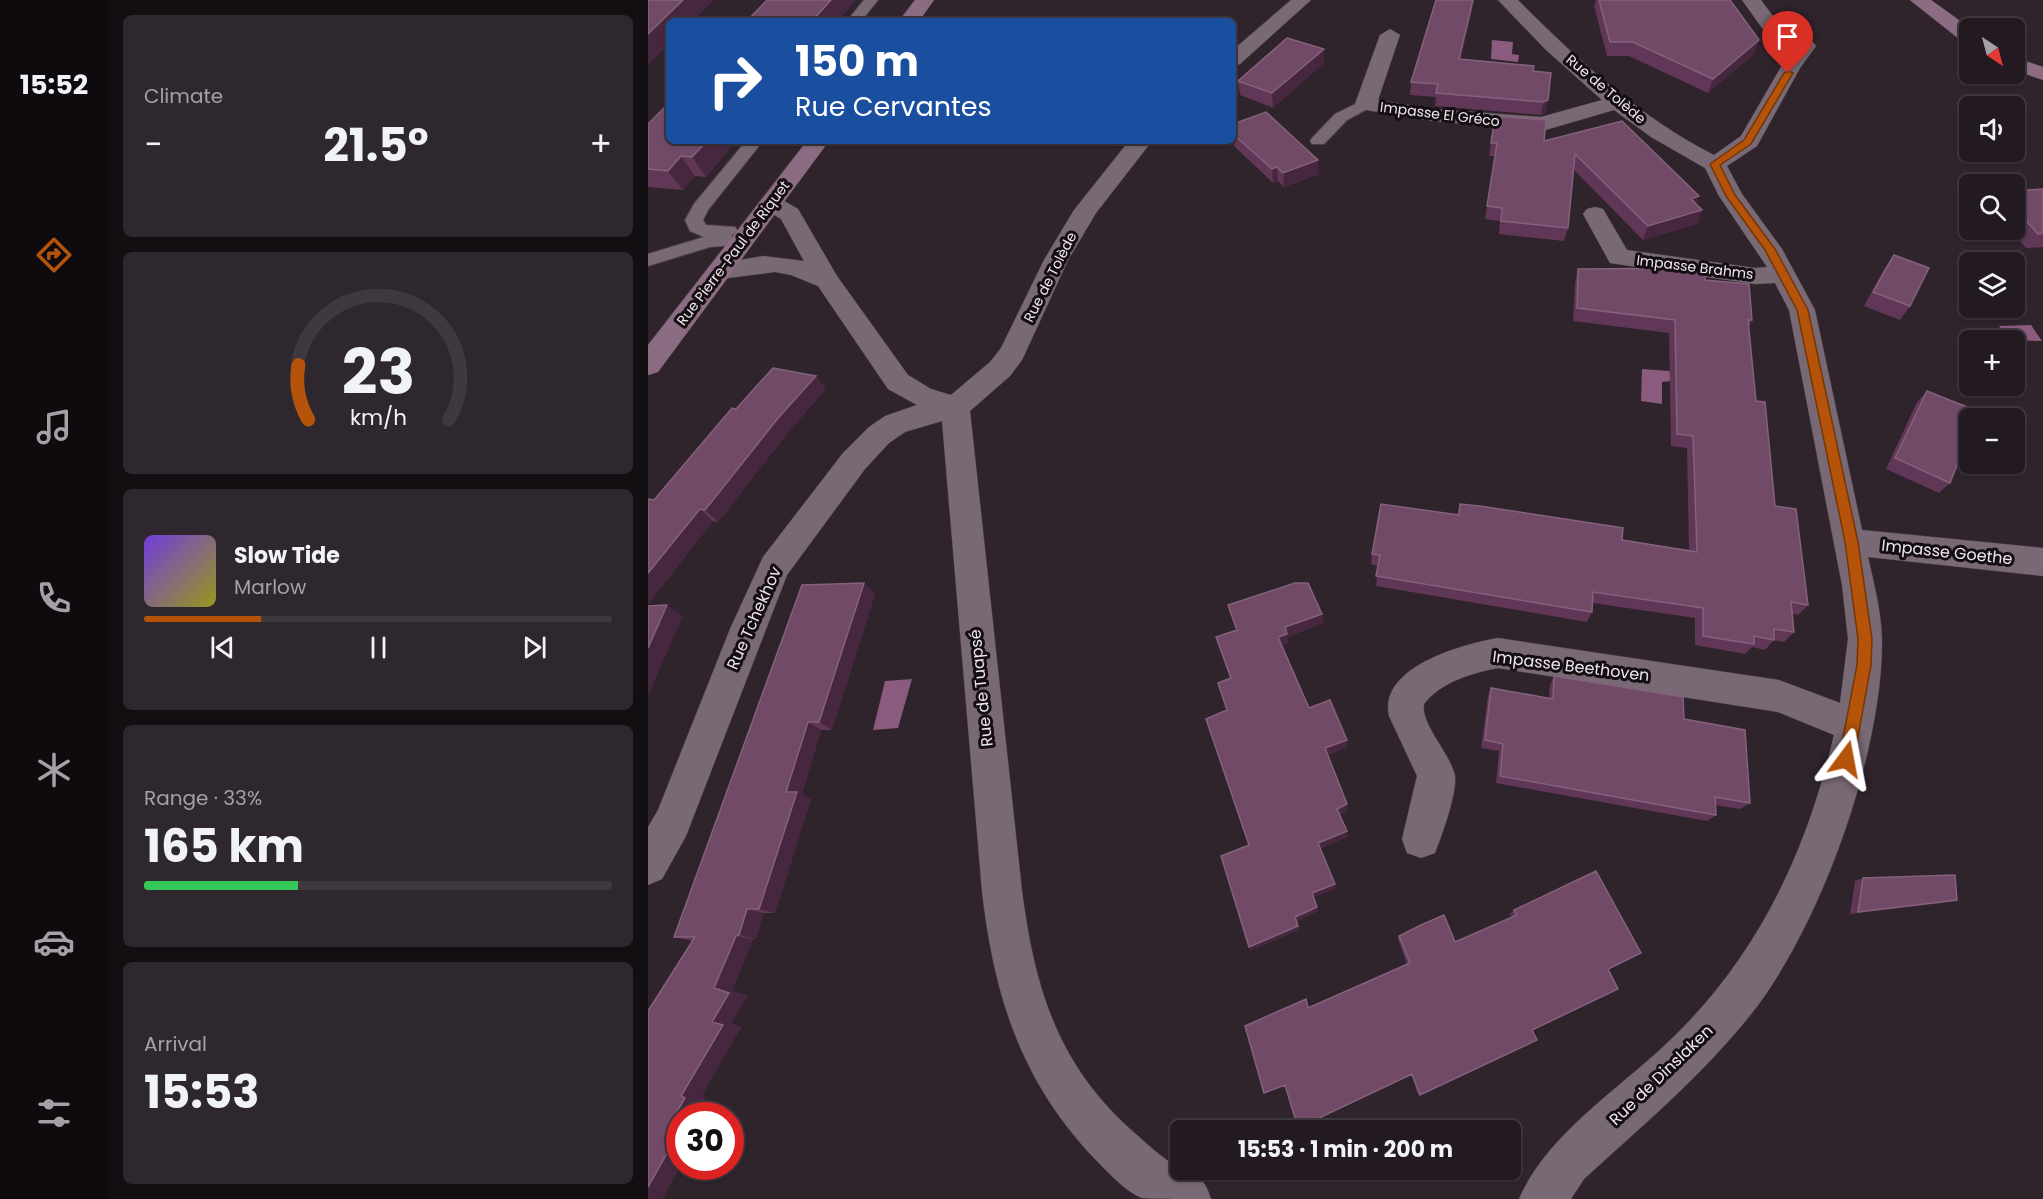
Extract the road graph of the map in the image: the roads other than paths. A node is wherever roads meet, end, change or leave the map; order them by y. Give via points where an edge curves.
1 (871, 0) edge
2 (926, 0) edge
3 (1302, 0) edge
4 (1507, 0) edge
5 (1751, 0) edge
6 (1919, 0) edge
7 (856, 18) edge
8 (911, 18) edge
9 (1959, 30) edge
10 (1390, 35) dead end
11 (1236, 57) edge
12 (2025, 68) edge
13 (2043, 75) edge
14 (1620, 102) junction
15 (1366, 104) junction
16 (1318, 141) dead end
17 (752, 144) edge
18 (816, 144) edge
19 (1139, 144) edge
20 (1714, 164) junction
21 (771, 203) junction
22 (1595, 214) dead end
23 (648, 260) edge
24 (720, 271) junction
25 (1785, 274) junction
26 (827, 280) junction
27 (648, 365) edge
28 (955, 407) junction
29 (1851, 542) junction
30 (2043, 562) edge
31 (1854, 726) junction
32 (1421, 839) dead end
33 (648, 864) edge
34 (1187, 1199) edge
35 (1543, 1199) edge

1 - 7 lane
2 - 8 street
3 - 11 street
4 - 14 street, Rue de Tolède
5 - 20 street via 1800,52 1748,142
6 - 9 street
10 - 15 street, Impasse El Gréco
12 - 13 street
14 - 15 street, Impasse El Gréco via 1542,124
14 - 20 street, Rue de Tolède via 1673,144
15 - 16 lane via 1341,117
17 - 23 lane via 700,207 694,220 702,231 729,236
18 - 21 street, Rue Pierre-Paul de Riquet
19 - 28 street, Rue de Tolède via 1096,196 1056,260 1012,353 1000,369
20 - 25 street, Rue de Dinslaken via 1731,196
21 - 24 street, Rue Pierre-Paul de Riquet
21 - 26 street via 790,214
22 - 25 street, Impasse Brahms via 1619,257 1755,276
24 - 26 street via 788,264
24 - 27 street, Rue Pierre-Paul de Riquet
25 - 29 street, Rue de Dinslaken via 1802,310
26 - 28 street via 898,382 921,396
28 - 33 street, Rue Tchekhov via 895,424 879,435 774,567 672,822
28 - 34 street, Rue de Tuapsé via 967,561 1010,950 1032,1026 1070,1096 1134,1163
29 - 30 street, Impasse Goethe
29 - 31 street, Rue de Dinslaken via 1865,639
31 - 32 street, Impasse Beethoven via 1779,696 1498,653 1481,655 1426,678 1408,694 1405,709 1436,777
31 - 35 street, Rue de Dinslaken via 1843,776 1801,895 1772,947 1737,998 1682,1059 1569,1163

